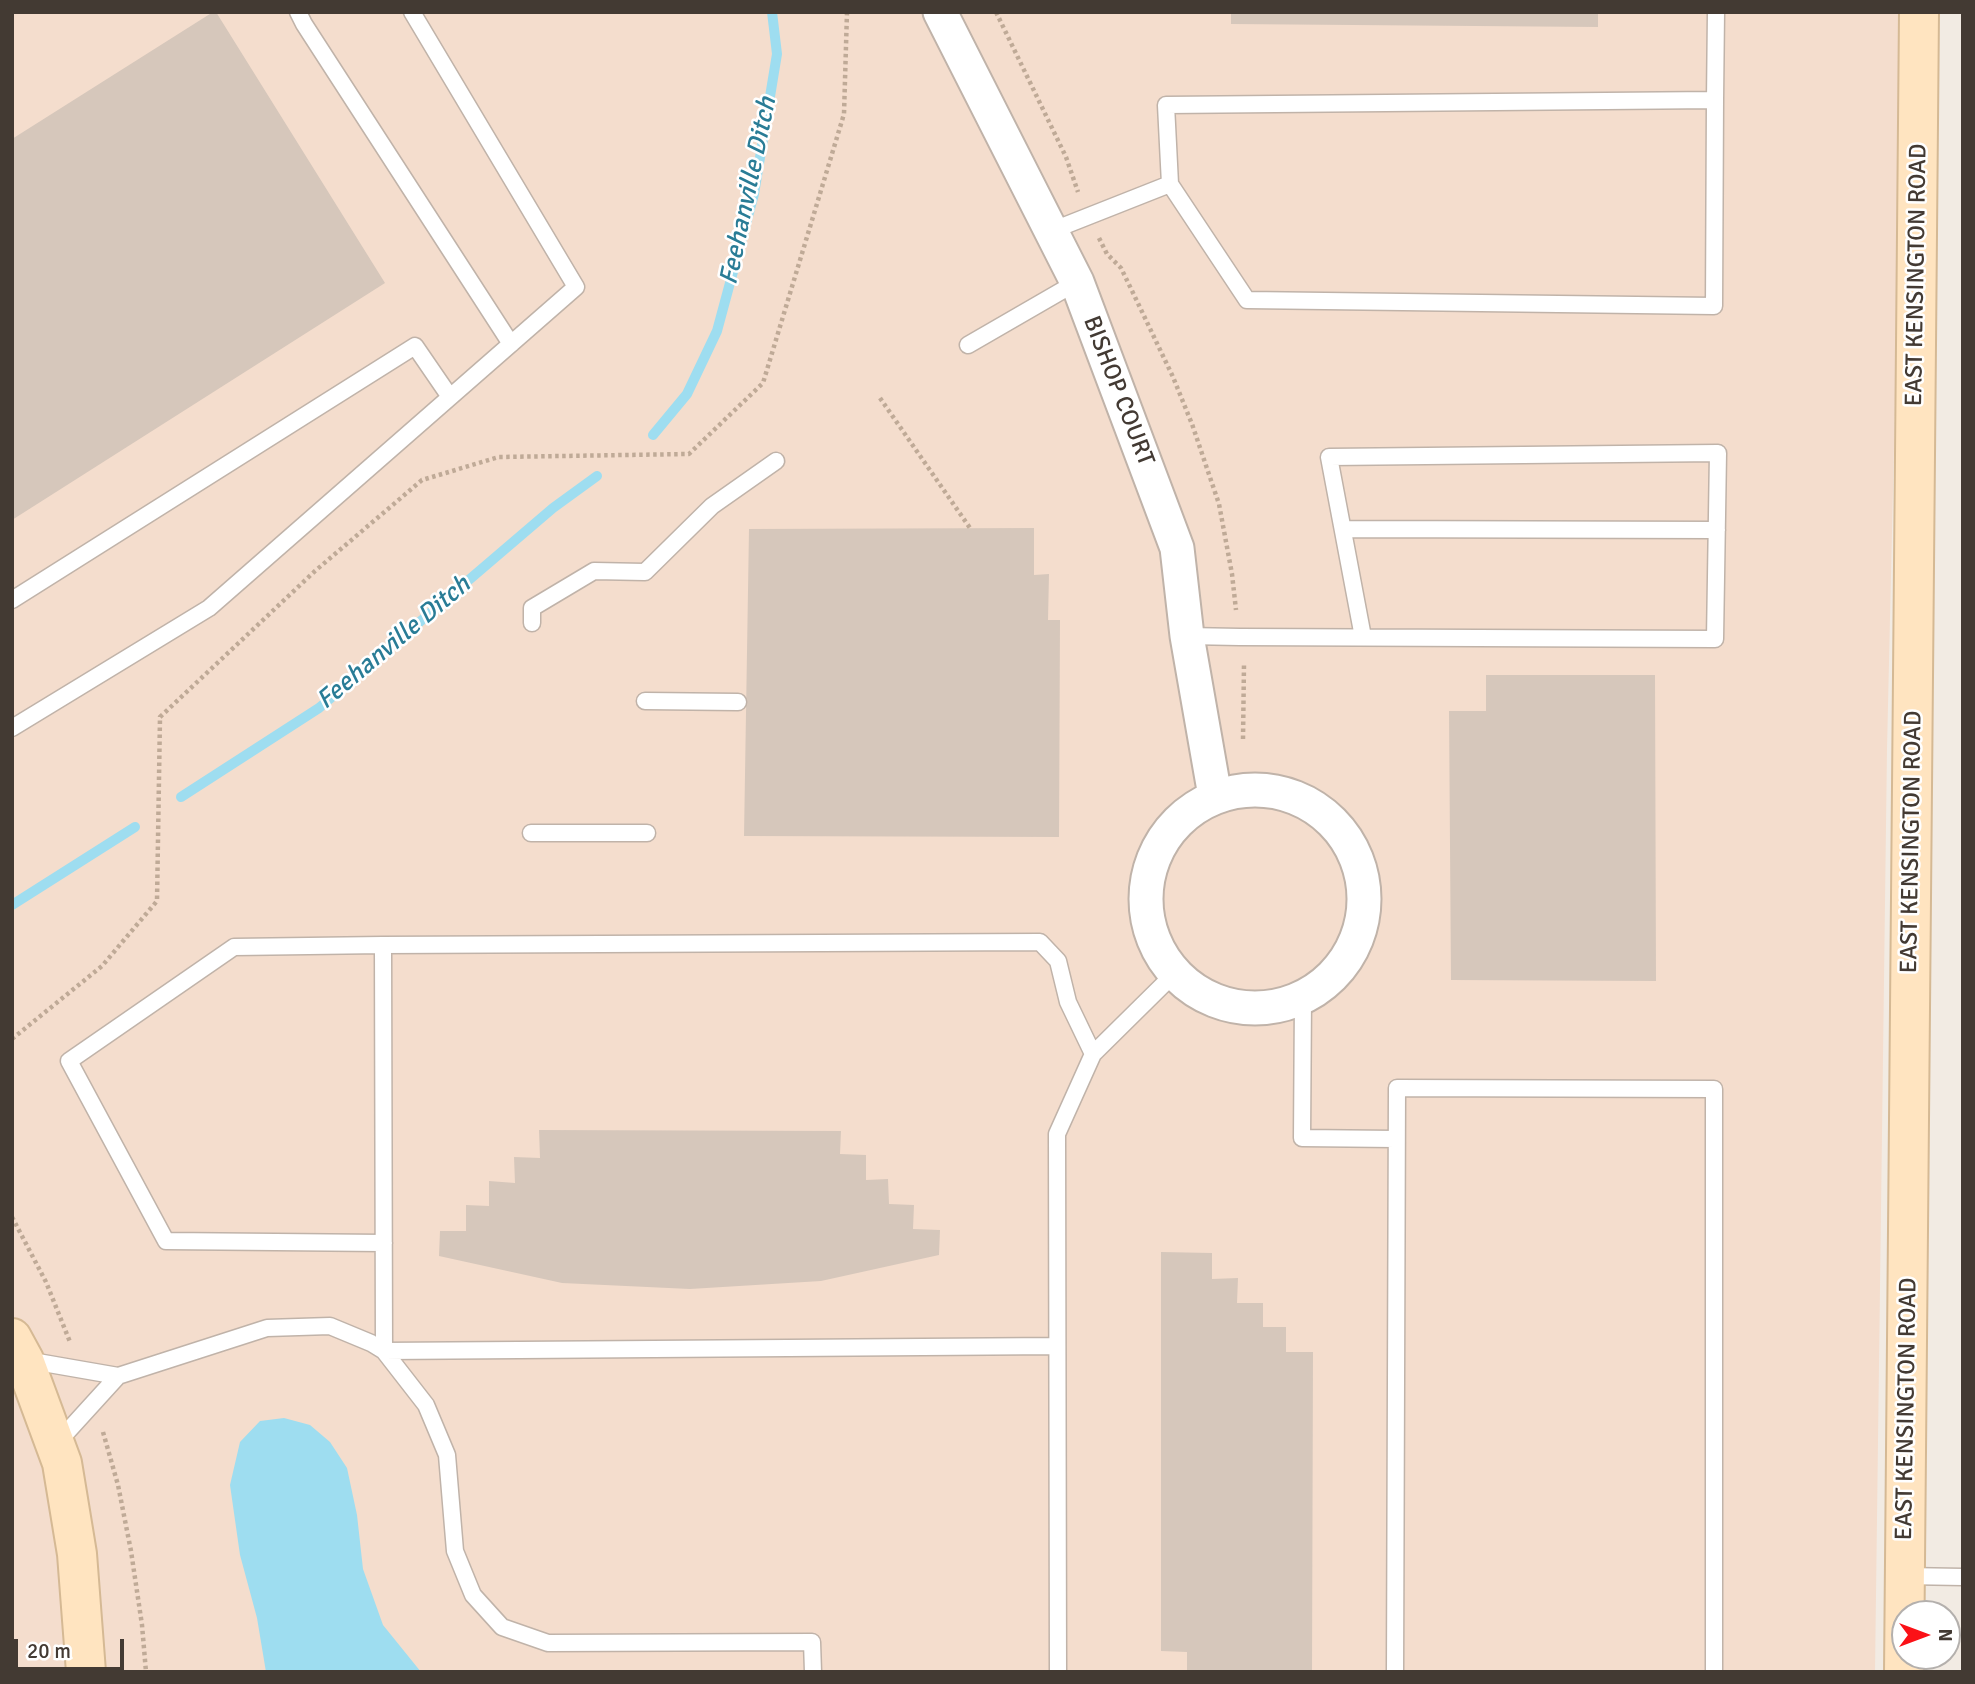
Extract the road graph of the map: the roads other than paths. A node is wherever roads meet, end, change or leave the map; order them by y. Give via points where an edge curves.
1 (298, 12) edge
2 (412, 12) edge
3 (940, 12) edge
4 (1716, 12) edge
5 (1919, 12) edge
6 (1716, 100) junction
7 (1170, 184) junction
8 (1051, 231) junction
9 (1077, 282) junction
10 (511, 344) junction
11 (968, 345) dead end
12 (450, 397) junction
13 (776, 461) dead end
14 (1343, 528) junction
15 (1717, 530) junction
16 (12, 600) edge
17 (532, 623) dead end
18 (1187, 636) junction
19 (1363, 637) junction
20 (645, 701) dead end
21 (738, 702) dead end
22 (12, 728) edge
23 (1215, 796) junction
24 (530, 833) dead end
25 (647, 833) dead end
26 (383, 944) junction
27 (1174, 974) junction
28 (1303, 998) junction
29 (1093, 1054) junction
30 (1395, 1139) junction
31 (384, 1243) junction
32 (1057, 1346) junction
33 (18, 1349) edge
34 (384, 1351) junction
35 (118, 1376) junction
36 (55, 1445) junction
37 (1905, 1576) junction
38 (1963, 1577) edge
39 (86, 1672) edge
40 (813, 1672) edge
41 (1058, 1672) edge
42 (1395, 1672) edge
43 (1714, 1672) edge
44 (1904, 1672) edge

1 - 10 lane
2 - 10 lane via 576,286
3 - 8 street, BISHOP COURT
4 - 6 lane
5 - 37 main road, EAST KENSINGTON ROAD
6 - 7 lane via 1166,105
6 - 7 lane via 1714,306 1247,300
7 - 8 lane
8 - 9 street, BISHOP COURT
9 - 11 lane
9 - 18 street, BISHOP COURT via 1177,548
10 - 12 lane
12 - 16 lane via 415,346
12 - 22 lane via 209,608
13 - 17 lane via 712,506 645,572 594,571 532,608
14 - 15 lane
14 - 15 lane via 1329,457 1718,453
14 - 19 lane
15 - 19 lane via 1716,639
18 - 19 lane
18 - 23 street, BISHOP COURT
20 - 21 lane
23 - 27 street via 1184,814 1161,841 1147,874 1145,910 1154,944
23 - 28 street via 1245,789 1284,792 1318,808 1344,835 1361,869 1364,907 1355,944 1334,976
24 - 25 lane
26 - 29 lane via 1040,942 1058,961 1068,1002
26 - 31 lane
26 - 31 lane via 234,947 69,1060 166,1241
27 - 28 street via 1201,996 1234,1007 1270,1008
27 - 29 lane
28 - 30 lane via 1302,1138
29 - 32 lane via 1057,1134
30 - 42 lane
30 - 43 lane via 1397,1088 1714,1089
31 - 34 lane
32 - 34 lane
32 - 41 lane
33 - 35 lane
33 - 36 main road
34 - 35 lane via 330,1326 267,1328
34 - 40 lane via 426,1405 447,1455 455,1551 473,1595 502,1628 548,1643 812,1642
35 - 36 lane
36 - 39 main road via 77,1554
37 - 38 lane
37 - 44 main road, EAST KENSINGTON ROAD

